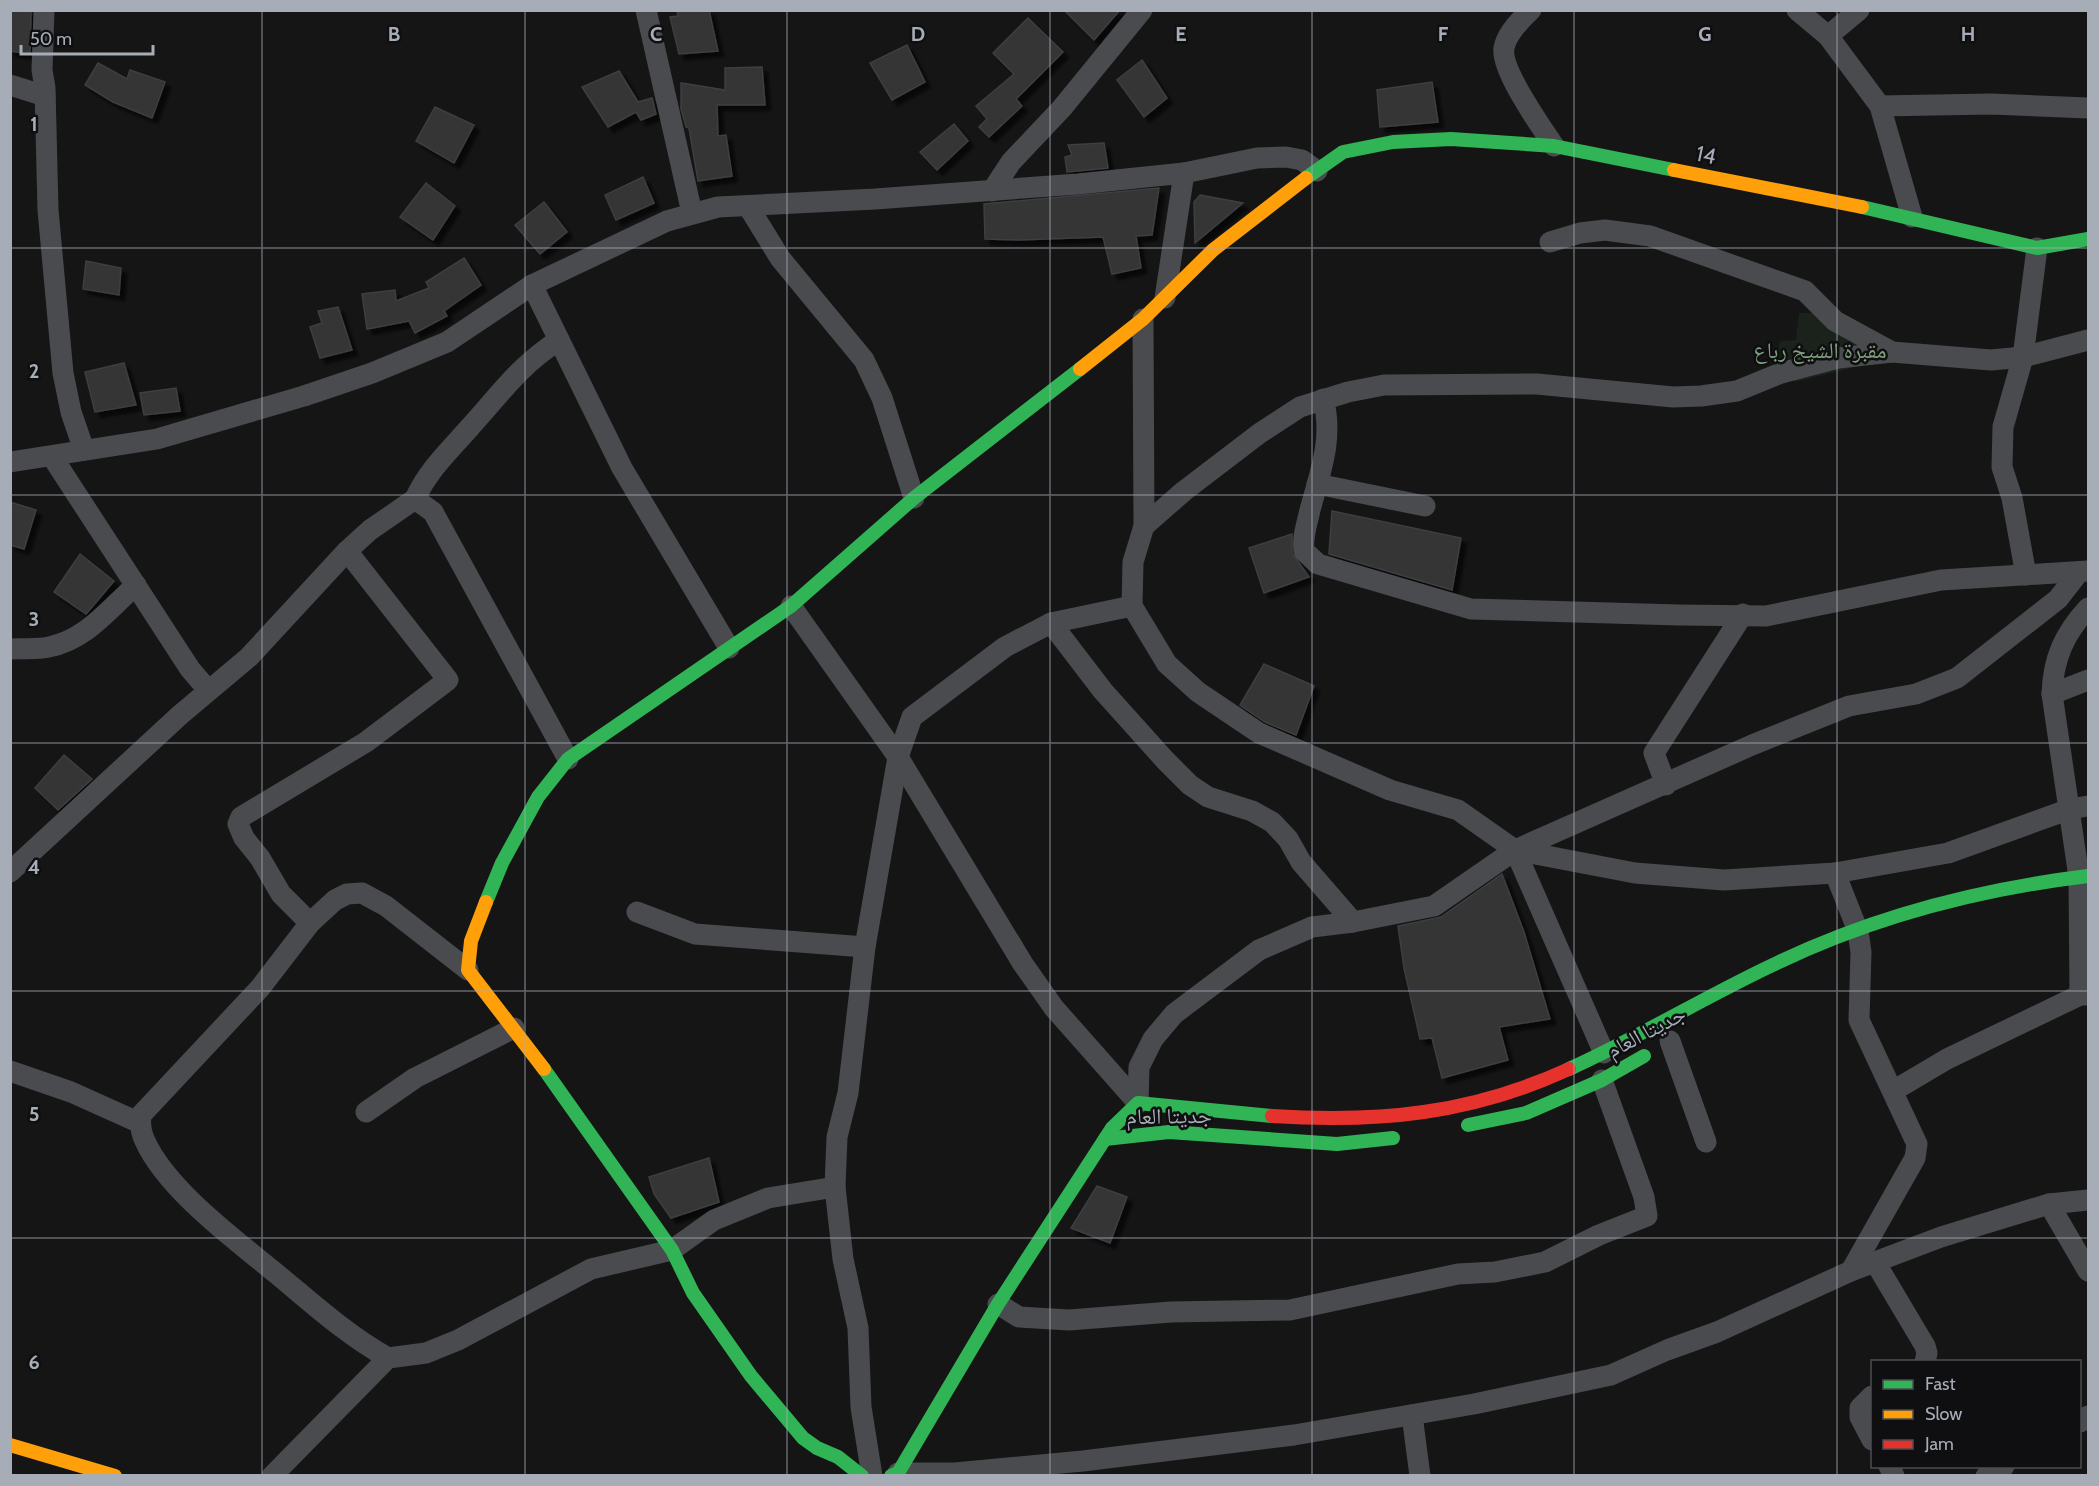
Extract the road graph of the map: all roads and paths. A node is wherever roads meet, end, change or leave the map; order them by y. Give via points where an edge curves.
1 (44, 10) edge
2 (646, 10) edge
3 (1142, 10) edge
4 (1531, 10) edge
5 (1797, 10) edge
6 (1859, 10) edge
7 (1828, 36) junction
8 (10, 86) edge
9 (45, 96) junction
10 (1880, 106) junction
11 (2088, 108) edge
12 (1554, 146) junction
13 (1317, 171) junction
14 (1184, 173) junction
15 (992, 191) junction
16 (748, 206) junction
17 (692, 213) junction
18 (1912, 217) junction
19 (2088, 239) edge
20 (1550, 242) dead end
21 (2037, 248) junction
22 (532, 285) junction
23 (1165, 298) junction
24 (1143, 319) junction
25 (559, 340) junction
26 (2088, 340) edge
27 (1892, 352) junction
28 (2023, 357) junction
29 (1323, 399) junction
30 (84, 450) junction
31 (53, 458) junction
32 (10, 462) edge
33 (1317, 484) junction
34 (914, 498) junction
35 (416, 499) junction
36 (1425, 506) dead end
37 (1144, 526) junction
38 (347, 551) junction
39 (2084, 571) edge
40 (2026, 575) junction
41 (136, 585) junction
42 (791, 606) junction
43 (1132, 606) junction
44 (2088, 608) edge
45 (1743, 614) junction
46 (1051, 623) junction
47 (729, 648) junction
48 (10, 649) edge
49 (2088, 680) edge
50 (208, 690) junction
51 (2052, 694) junction
52 (898, 757) junction
53 (568, 759) junction
54 (1666, 785) junction
55 (2079, 808) edge
56 (1515, 850) junction
57 (10, 872) edge
58 (1835, 873) junction
59 (2081, 889) edge
60 (637, 912) dead end
61 (1353, 922) junction
62 (310, 923) junction
63 (1858, 931) junction
64 (865, 947) junction
65 (468, 970) junction
66 (2084, 995) edge
67 (514, 1029) junction
68 (1679, 1037) joint
69 (1604, 1053) junction
70 (10, 1071) edge
71 (1602, 1080) junction
72 (1893, 1091) junction
73 (1138, 1103) junction
74 (366, 1112) dead end
75 (140, 1123) junction
76 (1453, 1128) dead end
77 (1403, 1137) dead end
78 (1105, 1139) junction
79 (1706, 1142) dead end
80 (835, 1187) junction
81 (2088, 1200) edge
82 (2049, 1204) junction
83 (672, 1250) junction
84 (1875, 1262) junction
85 (1851, 1271) junction
86 (2088, 1271) edge
87 (998, 1304) junction
88 (388, 1358) junction
89 (1926, 1360) edge
90 (1871, 1397) edge
91 (1412, 1415) junction
92 (1871, 1438) edge
93 (10, 1445) edge
94 (2002, 1468) edge
95 (980, 1473) edge
96 (895, 1474) edge
97 (115, 1476) edge
98 (272, 1476) edge
99 (862, 1476) edge
100 (872, 1476) edge
101 (1420, 1476) edge
102 (1986, 1476) edge

1 - 9 street
2 - 17 street
3 - 15 street via 1062,108 1011,162
4 - 12 street via 1511,33 1503,54
5 - 7 street
6 - 7 street
7 - 10 street
8 - 9 street
9 - 30 street via 48,210 63,373
10 - 11 street via 1991,104
10 - 18 street
12 - 13 street, 14 via 1451,139 1394,142 1343,152
12 - 18 street, 14
13 - 14 street via 1302,160 1286,157 1257,158
13 - 23 street, 14 via 1213,250
14 - 15 street
14 - 23 street
15 - 16 street
16 - 17 street
16 - 34 street via 780,258 864,360 882,398
17 - 22 street
18 - 21 street, 14
19 - 21 street, 14
20 - 27 street via 1605,230 1650,236 1805,291 1835,321
21 - 28 street
22 - 25 street
22 - 30 street via 447,342 372,373 157,439
23 - 24 street, 14
24 - 34 street, 14
24 - 37 street
25 - 35 street via 513,375 446,453
25 - 47 street via 622,468
26 - 28 street
27 - 28 street via 1962,359
27 - 29 street via 1838,358 1781,373 1737,391 1701,396 1673,397 1537,384 1384,386
28 - 40 street via 2003,427 2002,467 2012,498
29 - 33 street via 1328,426
29 - 37 street via 1300,407 1260,433
30 - 31 street
31 - 32 street
31 - 41 street
33 - 36 street
33 - 45 street via 1303,545 1304,552 1318,564 1471,609 1579,614
34 - 42 street, 14
35 - 38 street
35 - 53 street via 433,512
37 - 43 street via 1133,562
38 - 50 street via 249,657
38 - 62 street via 448,680 366,742 241,817 238,824 244,838 281,894
39 - 40 street
39 - 54 street via 2058,599 1957,678 1916,694 1849,706
40 - 45 street via 1941,580 1766,616
41 - 48 street via 71,641 47,648
41 - 50 street
42 - 47 street, 14
42 - 52 street
43 - 46 street
43 - 56 street via 1167,664 1225,712 1259,733 1345,772 1458,810
44 - 51 street via 2063,641 2053,668
45 - 54 street via 1654,753
46 - 52 street via 1005,647 912,717
46 - 61 street via 1103,691 1182,777 1208,797 1272,822
47 - 53 street, 14
49 - 51 street
50 - 57 street
51 - 55 street
52 - 64 street
52 - 73 street via 1023,964 1054,1008
53 - 65 street, 14 via 538,797 502,863 471,941
54 - 56 street
55 - 58 street via 1947,853
55 - 59 street
56 - 58 street via 1635,873 1725,879
56 - 61 street via 1434,906
56 - 69 street
58 - 63 street
59 - 63 street, جديتا العام via 2021,887 1899,914
59 - 66 street
60 - 64 street via 695,934
61 - 73 street via 1312,927 1259,950 1174,1014 1152,1039 1139,1068
62 - 65 street via 335,900 346,894 362,893 386,906
62 - 75 street via 260,988 149,1104
63 - 69 street, جديتا العام via 1779,962 1705,1006
63 - 72 street via 1862,952 1859,1020
64 - 80 street via 848,1093 837,1137
65 - 67 street
66 - 72 street via 1947,1059
67 - 74 street via 415,1078
67 - 83 street
68 - 71 street, جديتا العام
68 - 79 street
69 - 73 street, جديتا العام via 1481,1102 1385,1118 1315,1121
70 - 75 street via 71,1092
71 - 76 street, جديتا العام via 1526,1113
71 - 87 street via 1644,1197 1647,1216 1545,1262 1496,1272 1458,1274 1290,1310 1171,1312 1069,1320 1019,1317
72 - 85 street via 1917,1144 1915,1158
73 - 78 street, جديتا العام
75 - 88 street via 154,1157 220,1226 341,1328
77 - 78 street, جديتا العام via 1337,1144 1169,1132
78 - 87 street
80 - 83 street via 768,1198 714,1220
80 - 100 street via 843,1259 858,1328 861,1407
81 - 82 street
82 - 84 street
82 - 86 street
83 - 88 street via 591,1269 458,1340 426,1353
83 - 99 street via 693,1293 780,1413 817,1448 838,1457
84 - 85 street
84 - 89 street via 1925,1346
85 - 91 street via 1611,1375
87 - 96 street
88 - 98 street
90 - 92 street via 1860,1408 1860,1417
91 - 95 street via 1294,1435
91 - 101 street
93 - 97 street
94 - 102 street
95 - 96 street

